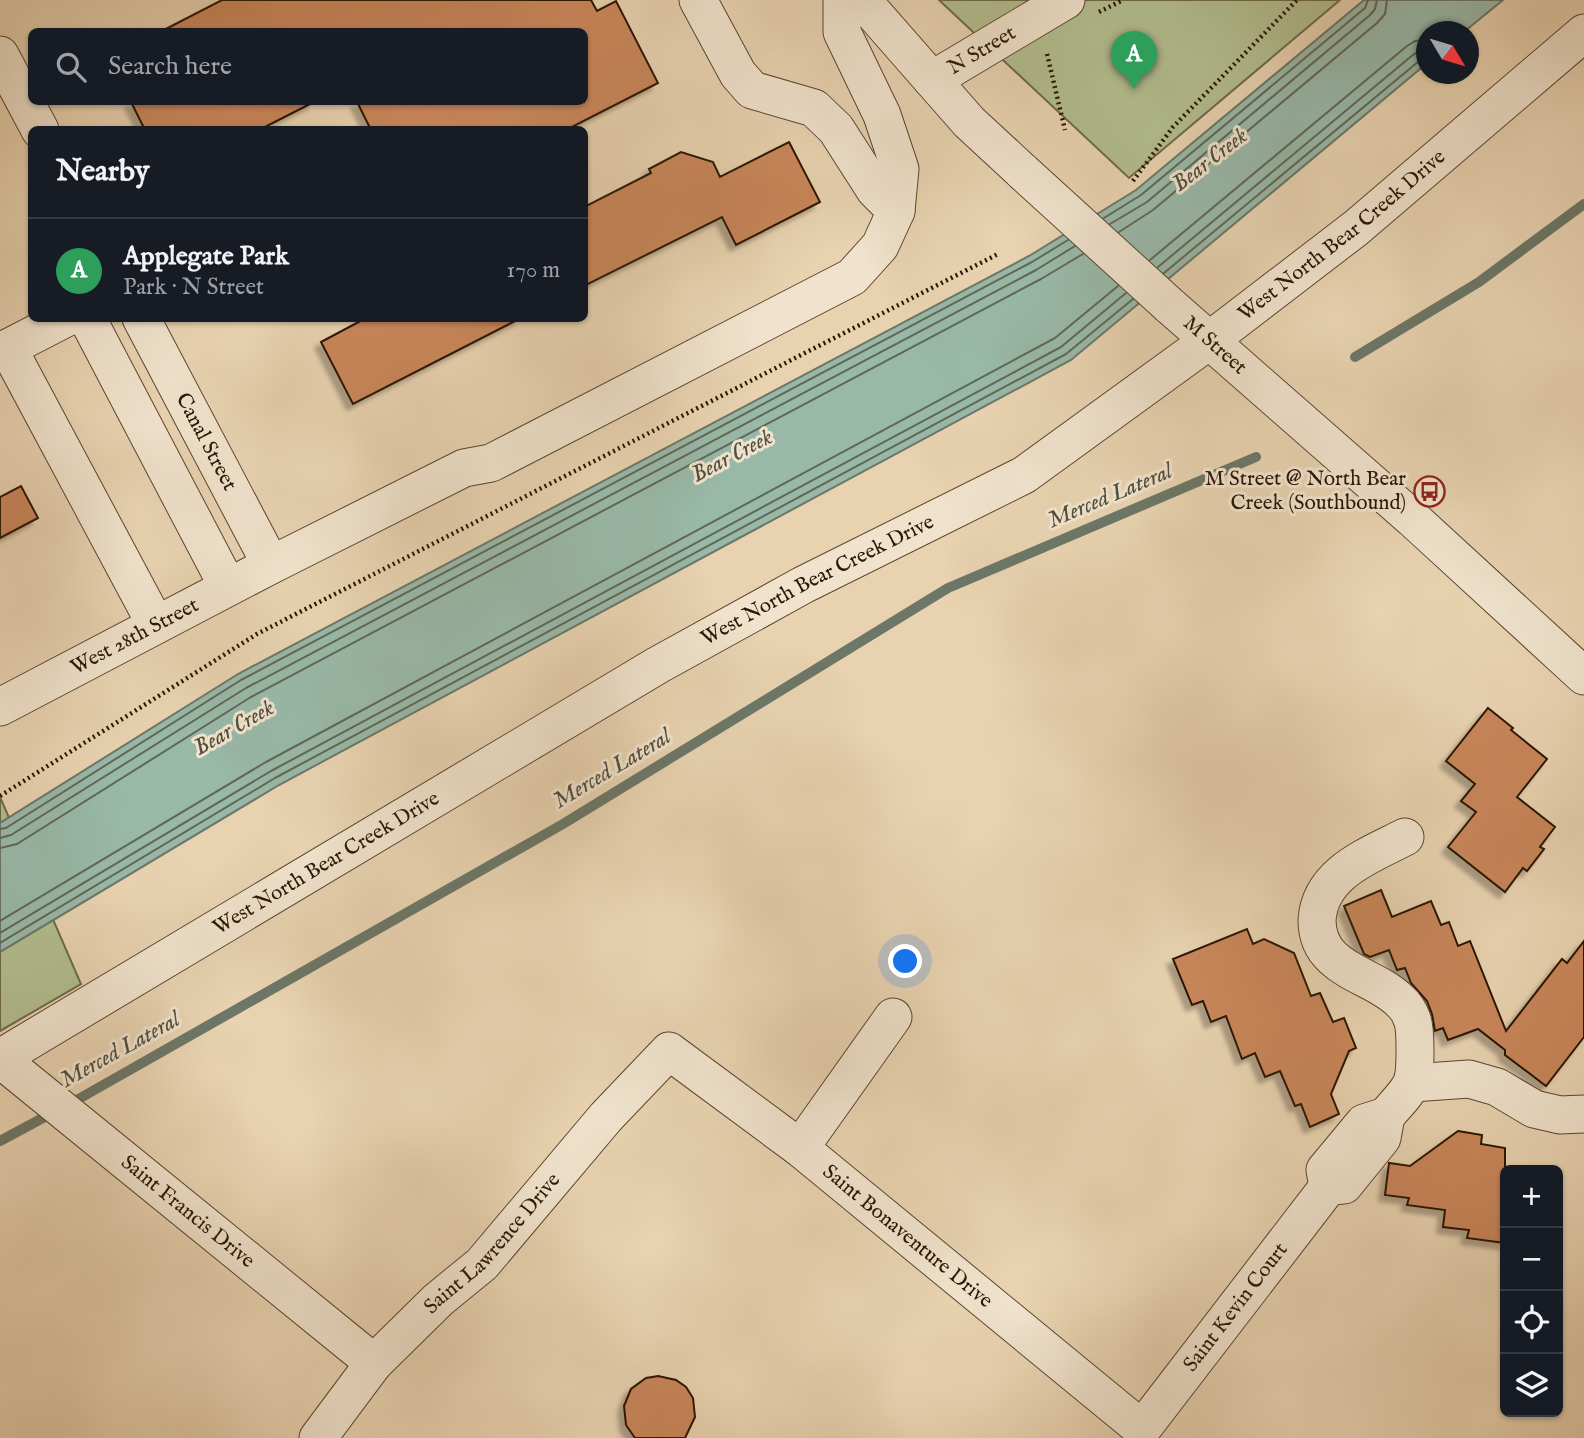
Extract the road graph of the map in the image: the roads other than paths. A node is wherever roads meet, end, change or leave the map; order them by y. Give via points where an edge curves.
1 (698, 0) edge
2 (842, 0) edge
3 (862, 0) edge
4 (1079, 7) edge
5 (1584, 33) edge
6 (0, 55) edge
7 (932, 80) junction
8 (38, 126) edge
9 (896, 211) junction
10 (58, 322) edge
11 (89, 322) edge
12 (143, 322) edge
13 (1210, 340) junction
14 (4, 350) edge
15 (271, 565) junction
16 (228, 587) junction
17 (156, 625) junction
18 (1584, 676) edge
19 (0, 707) edge
20 (1405, 838) dead end
21 (893, 1017) dead end
22 (669, 1051) joint
23 (7, 1064) edge
24 (1412, 1083) junction
25 (1584, 1114) edge
26 (800, 1148) junction
27 (374, 1363) junction
28 (1142, 1429) joint
29 (318, 1438) edge

1 - 9 street via 737,74 752,90 814,108 836,129 875,190
2 - 9 street, West 28th Street via 842,32 882,115 900,169
3 - 7 street, M Street
4 - 7 street, N Street
5 - 13 street, West North Bear Creek Drive via 1356,228
6 - 8 street
7 - 13 street, M Street, bridge via 1023,173
9 - 15 street, West 28th Street via 880,246 852,276 491,463 464,468
10 - 14 street
11 - 16 street
12 - 15 street, Canal Street
13 - 18 street, M Street
13 - 23 street, West North Bear Creek Drive via 1024,475 803,585 658,665
14 - 17 street
15 - 16 street, West 28th Street
16 - 17 street, West 28th Street
17 - 19 street, West 28th Street
20 - 24 street via 1338,875 1318,906 1317,928 1334,959 1402,1002 1413,1021
21 - 26 street
22 - 26 street, Saint Bonaventure Drive
22 - 27 street, Saint Lawrence Drive via 606,1117 482,1264
23 - 27 street, Saint Francis Drive
24 - 25 street via 1469,1079 1497,1087 1534,1108 1560,1115
24 - 28 street, Saint Kevin Court via 1386,1115 1375,1149 1344,1185 1328,1187
26 - 28 street, Saint Bonaventure Drive
27 - 29 street, Saint Lawrence Drive

